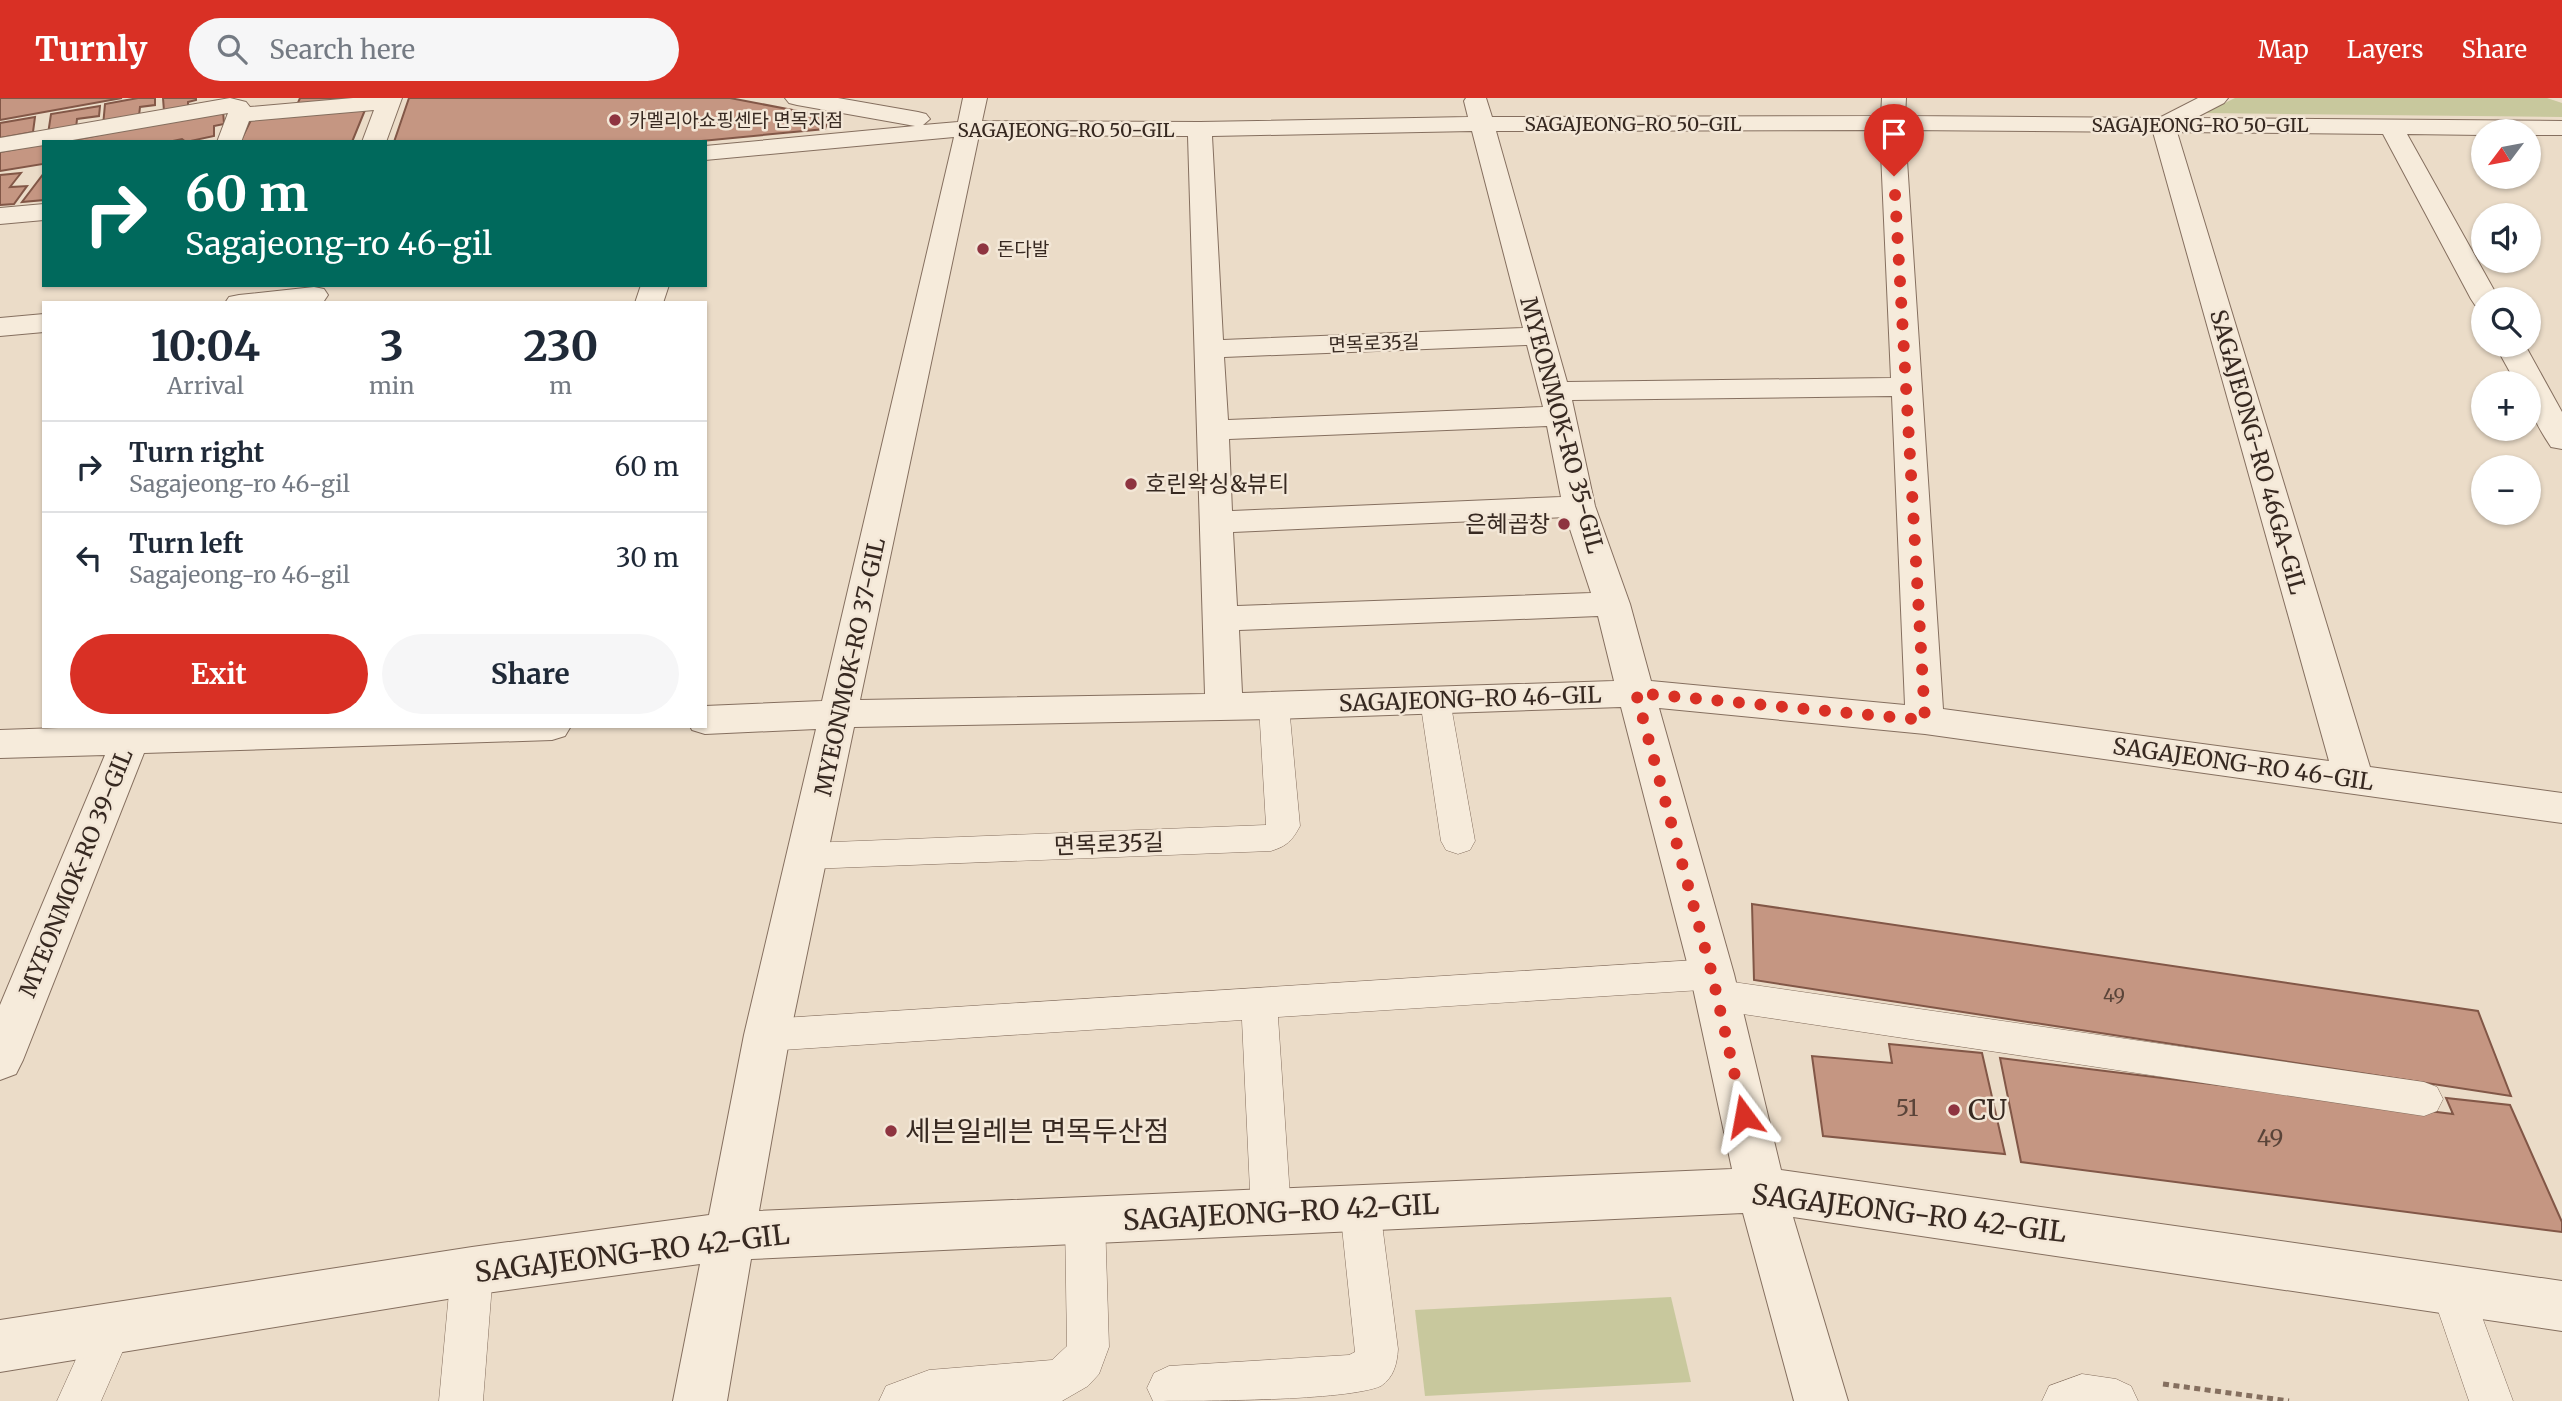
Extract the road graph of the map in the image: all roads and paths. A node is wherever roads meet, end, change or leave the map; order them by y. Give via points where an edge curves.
1 (797, 98) edge
2 (2216, 98) edge
3 (389, 100) edge
4 (1893, 110) edge
5 (1479, 111) edge
6 (972, 113) edge
7 (240, 115) junction
8 (2163, 125) junction
9 (2390, 127) junction
10 (2562, 128) edge
11 (1200, 129) junction
12 (230, 140) edge
13 (375, 140) edge
14 (0, 145) edge
15 (707, 153) edge
16 (42, 212) edge
17 (0, 216) edge
18 (2478, 287) edge
19 (314, 294) edge
20 (256, 301) edge
21 (42, 323) edge
22 (0, 327) edge
23 (1539, 336) junction
24 (1209, 349) junction
25 (2517, 357) edge
26 (1906, 387) junction
27 (1558, 403) junction
28 (1213, 430) junction
29 (2562, 440) edge
30 (1579, 506) junction
31 (1216, 522) junction
32 (1612, 604) junction
33 (1221, 619) junction
34 (1636, 693) junction
35 (1434, 700) junction
36 (1224, 706) junction
37 (1274, 706) junction
38 (841, 714) junction
39 (707, 720) edge
40 (1925, 720) junction
41 (425, 728) edge
42 (133, 732) edge
43 (0, 744) edge
44 (2354, 779) junction
45 (2562, 808) edge
46 (1458, 841) dead end
47 (808, 856) junction
48 (1714, 984) junction
49 (1259, 1003) junction
50 (767, 1035) junction
51 (0, 1060) edge
52 (2424, 1099) dead end
53 (1761, 1190) junction
54 (1360, 1208) junction
55 (1271, 1212) junction
56 (1085, 1220) junction
57 (731, 1236) junction
58 (472, 1271) junction
59 (2452, 1290) junction
60 (2562, 1306) edge
61 (111, 1330) junction
62 (0, 1346) edge
63 (1169, 1388) dead end
64 (79, 1401) edge
65 (461, 1401) edge
66 (700, 1401) edge
67 (901, 1401) edge
68 (1821, 1401) edge
69 (2064, 1401) edge
70 (2116, 1401) edge
71 (2491, 1401) edge

1 - 6 street
2 - 8 street
3 - 7 street
3 - 13 street
4 - 5 street, SAGAJEONG-RO 50-GIL
4 - 8 street, SAGAJEONG-RO 50-GIL
4 - 26 street
5 - 11 street, SAGAJEONG-RO 50-GIL
5 - 23 street, MYEONMOK-RO 35-GIL
6 - 11 street, SAGAJEONG-RO 50-GIL
6 - 15 street, SAGAJEONG-RO 50-GIL
6 - 38 street, MYEONMOK-RO 37-GIL
7 - 12 street
7 - 14 street via 238,107 224,105
8 - 9 street, SAGAJEONG-RO 50-GIL
8 - 44 street, SAGAJEONG-RO 46GA-GIL
9 - 10 street, SAGAJEONG-RO 50-GIL
9 - 18 street
11 - 24 street
16 - 17 street
19 - 20 street
21 - 22 street
23 - 24 street, 면목로35길
23 - 27 street, MYEONMOK-RO 35-GIL
24 - 28 street
25 - 29 street
26 - 27 street
26 - 40 street
27 - 28 street
27 - 30 street, MYEONMOK-RO 35-GIL
28 - 31 street
30 - 31 street
30 - 32 street, MYEONMOK-RO 35-GIL
31 - 33 street
32 - 33 street
32 - 34 street, MYEONMOK-RO 35-GIL
33 - 36 street
34 - 35 street, SAGAJEONG-RO 46-GIL
34 - 40 street, SAGAJEONG-RO 46-GIL
34 - 48 street, MYEONMOK-RO 35-GIL
35 - 37 street, SAGAJEONG-RO 46-GIL
35 - 46 lane
36 - 37 street, SAGAJEONG-RO 46-GIL
36 - 38 street, SAGAJEONG-RO 46-GIL
37 - 47 lane, 면목로35길 via 1284,826 1276,836
38 - 39 street, SAGAJEONG-RO 46-GIL
38 - 47 street, MYEONMOK-RO 37-GIL
40 - 44 street, SAGAJEONG-RO 46-GIL
41 - 42 street
42 - 43 street
42 - 51 street, MYEONMOK-RO 39-GIL
44 - 45 street, SAGAJEONG-RO 46-GIL
47 - 50 street, MYEONMOK-RO 37-GIL
48 - 49 lane
48 - 52 lane
48 - 53 street, MYEONMOK-RO 35-GIL
49 - 50 lane
49 - 55 lane
50 - 57 street, MYEONMOK-RO 37-GIL
53 - 54 street, SAGAJEONG-RO 42-GIL
53 - 59 street, SAGAJEONG-RO 42-GIL
53 - 68 street, MYEONMOK-RO 35-GIL
54 - 55 street, SAGAJEONG-RO 42-GIL
54 - 63 lane via 1376,1362 1349,1377
55 - 56 street, SAGAJEONG-RO 42-GIL
56 - 57 street, SAGAJEONG-RO 42-GIL
56 - 67 lane via 1088,1347 1074,1371 1058,1381 929,1392
57 - 58 street, SAGAJEONG-RO 42-GIL
57 - 66 street, MYEONMOK-RO 37-GIL
58 - 61 street, SAGAJEONG-RO 42-GIL
58 - 65 lane
59 - 60 street, SAGAJEONG-RO 42-GIL
59 - 71 lane
61 - 62 street, SAGAJEONG-RO 42-GIL
61 - 64 lane
69 - 70 lane via 2082,1396

